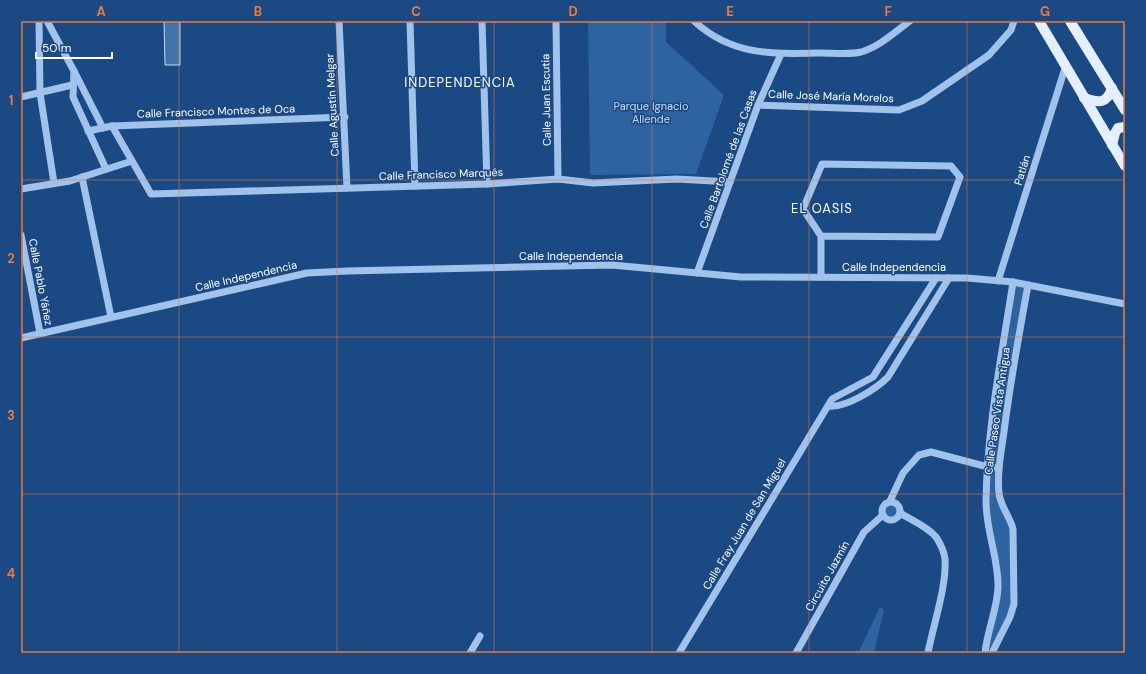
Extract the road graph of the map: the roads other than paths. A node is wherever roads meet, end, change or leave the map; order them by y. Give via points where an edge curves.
1 (39, 21) edge
2 (47, 21) edge
3 (339, 21) edge
4 (410, 21) edge
5 (482, 21) edge
6 (556, 21) edge
7 (694, 21) edge
8 (910, 21) edge
9 (1014, 21) edge
10 (1039, 21) edge
11 (1070, 21) edge
12 (781, 54) junction
13 (1066, 65) junction
14 (74, 70) junction
15 (72, 86) junction
16 (1112, 88) junction
17 (40, 93) junction
18 (21, 97) edge
19 (1084, 98) junction
20 (758, 105) junction
21 (1125, 110) edge
22 (345, 117) junction
23 (112, 126) junction
24 (1125, 127) edge
25 (103, 128) junction
26 (88, 131) junction
27 (1112, 145) junction
28 (132, 161) junction
29 (1125, 166) edge
30 (106, 169) junction
31 (82, 177) junction
32 (558, 179) junction
33 (730, 182) junction
34 (54, 183) junction
35 (487, 184) junction
36 (415, 186) junction
37 (347, 188) junction
38 (21, 189) edge
39 (21, 235) edge
40 (821, 236) junction
41 (698, 273) junction
42 (821, 277) junction
43 (936, 278) junction
44 (949, 278) junction
45 (998, 281) junction
46 (1013, 282) junction
47 (1028, 285) junction
48 (1125, 304) edge
49 (111, 317) junction
50 (40, 333) junction
51 (21, 338) edge
52 (873, 378) junction
53 (880, 385) junction
54 (996, 400) junction
55 (1008, 403) junction
56 (829, 406) junction
57 (988, 467) junction
58 (999, 468) junction
59 (890, 501) junction
60 (900, 513) junction
61 (883, 515) junction
62 (480, 636) dead end
63 (470, 653) edge
64 (679, 653) edge
65 (796, 653) edge
66 (928, 653) edge
67 (985, 653) edge
68 (992, 653) edge

1 - 17 street
2 - 14 street
3 - 22 street, Calle Agustín Melgar
4 - 36 street
5 - 35 street
6 - 32 street, Calle Juan Escutia
7 - 12 street via 723,41 756,52
8 - 12 street via 874,47 860,52
9 - 20 street, Calle José María Morelos via 1011,30 989,55 922,101 899,110
10 - 13 main road
11 - 16 main road
12 - 20 street, Calle Bartolomé de las Casas
13 - 19 main road
13 - 45 street, Patlán
14 - 15 street
14 - 25 street
15 - 17 street
15 - 26 street via 73,97
16 - 19 main road via 1103,102 1098,103
16 - 21 main road
17 - 18 street
17 - 34 street
19 - 27 main road
20 - 33 street, Calle Bartolomé de las Casas
22 - 23 street, Calle Francisco Montes de Oca
22 - 37 street, Calle Agustín Melgar
23 - 25 street, Calle Francisco Montes de Oca
23 - 28 street
24 - 27 main road via 1118,128
25 - 26 street, Calle Francisco Montes de Oca
26 - 30 street
27 - 29 main road
28 - 30 street
28 - 37 street, Calle Francisco Marqués via 151,194
30 - 31 street
31 - 34 street
31 - 49 street
32 - 33 street, Calle Francisco Marqués via 593,183 677,179
32 - 35 street, Calle Francisco Marqués
33 - 41 street, Calle Bartolomé de las Casas
34 - 38 street
35 - 36 street, Calle Francisco Marqués
36 - 37 street, Calle Francisco Marqués
39 - 50 street, Calle Pablo Yáñez
40 - 40 street via 938,237 960,178 951,166 822,164 803,209
40 - 42 street
41 - 42 street, Calle Independencia via 741,277
41 - 49 street, Calle Independencia via 612,265 347,270 307,273
42 - 43 street, Calle Independencia
43 - 44 street, Calle Independencia
43 - 52 street
44 - 45 street, Calle Independencia
44 - 53 street via 888,377
45 - 46 street, Calle Independencia
46 - 47 street, Calle Independencia
46 - 54 street, Calle Paseo Vista Antigua
47 - 48 street, Calle Independencia
47 - 55 street, Calle Paseo Vista Antigua
49 - 50 street, Calle Independencia
50 - 51 street, Calle Independencia
52 - 53 street
52 - 56 street, Calle Fray Juan de San Miguel via 832,399
53 - 56 street via 836,407
54 - 55 street
54 - 57 street, Calle Paseo Vista Antigua
55 - 58 street, Calle Paseo Vista Antigua
56 - 64 street, Calle Fray Juan de San Miguel
57 - 58 street
57 - 59 street via 931,452 919,455 903,473
57 - 67 street, Calle Paseo Vista Antigua via 987,523 997,570 998,588
58 - 68 street, Calle Paseo Vista Antigua via 1002,507 1011,519 1013,529 1015,589 1010,617
59 - 60 street via 897,503
59 - 61 street via 883,506
60 - 61 street via 892,520
60 - 66 street via 935,536 945,560
61 - 65 street, Circuito Jazmín via 864,532
62 - 63 street

